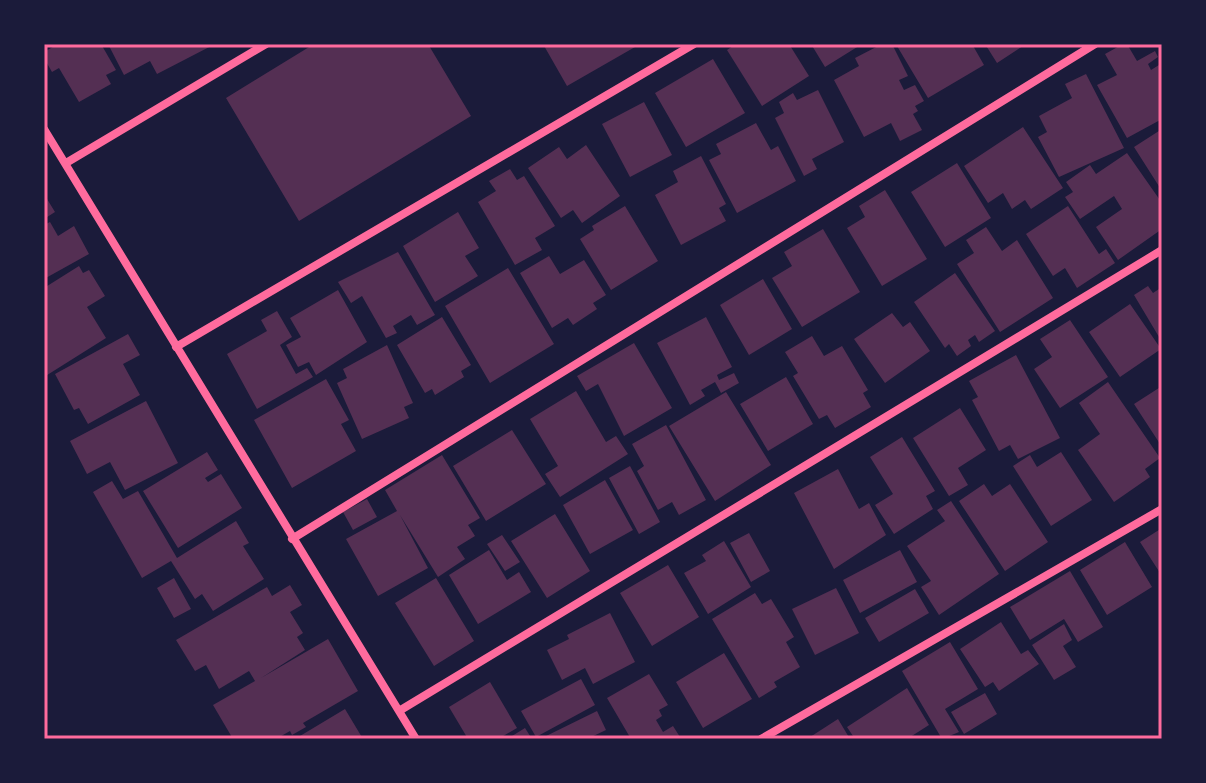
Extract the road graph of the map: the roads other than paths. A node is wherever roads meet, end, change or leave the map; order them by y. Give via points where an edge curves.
1 (266, 44) edge
2 (694, 44) edge
3 (1095, 44) edge
4 (44, 129) edge
5 (66, 163) junction
6 (1162, 250) edge
7 (176, 347) junction
8 (1162, 509) edge
9 (292, 539) junction
10 (399, 711) junction
11 (416, 739) edge
12 (761, 739) edge

1 - 5 street
2 - 7 street
3 - 9 street
4 - 5 street
5 - 7 street
6 - 10 street
7 - 9 street
8 - 12 street
9 - 10 street
10 - 11 street

